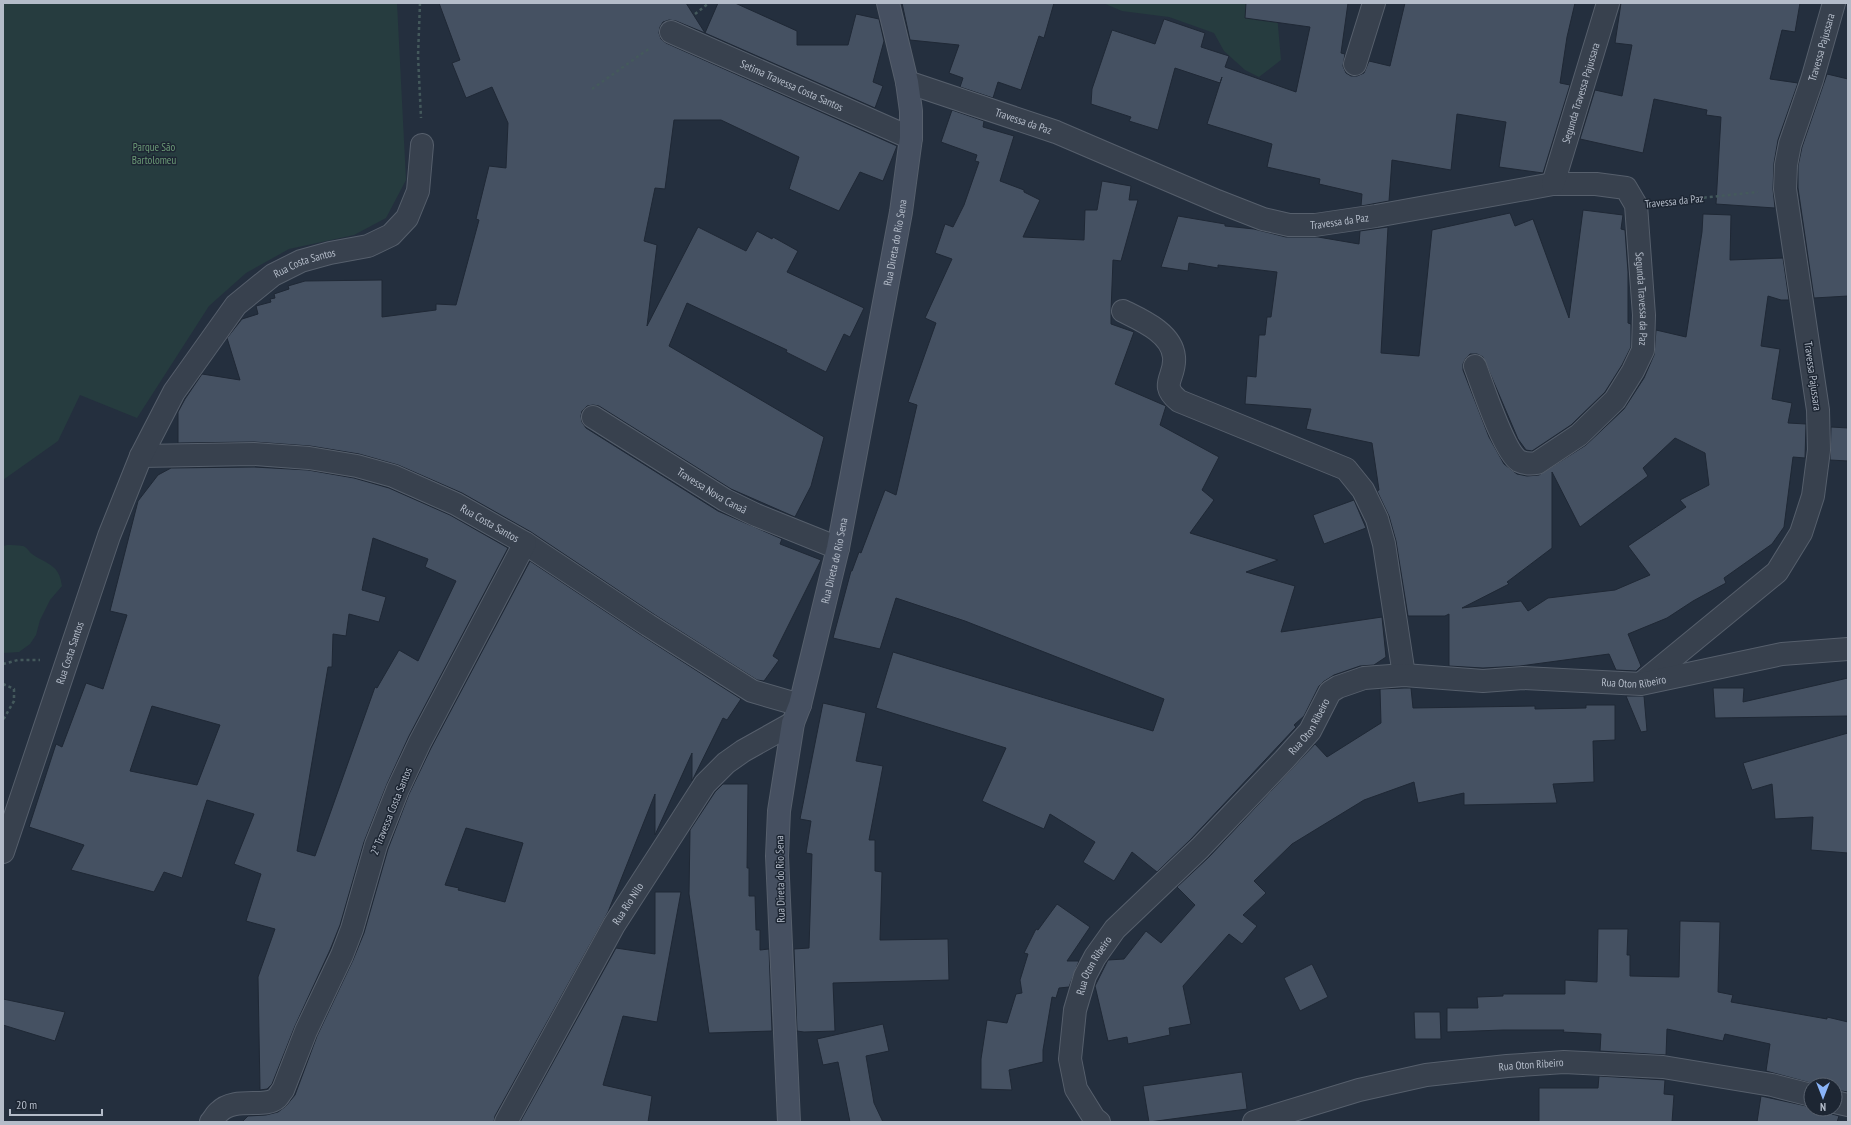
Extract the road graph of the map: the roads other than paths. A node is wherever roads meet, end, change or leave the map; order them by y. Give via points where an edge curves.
1 (888, 3) edge
2 (1374, 3) edge
3 (1608, 3) edge
4 (1834, 3) edge
5 (671, 32) dead end
6 (1355, 64) dead end
7 (907, 82) junction
8 (911, 138) junction
9 (422, 145) road end
10 (1553, 184) junction
11 (1636, 205) joint
12 (1123, 311) dead end
13 (1475, 366) dead end
14 (593, 417) dead end
15 (142, 456) junction
16 (525, 543) junction
17 (838, 548) junction
18 (1848, 649) edge
19 (1404, 675) junction
20 (1641, 684) junction
21 (797, 714) junction
22 (3, 852) edge
23 (1803, 1094) edge
24 (211, 1122) edge
25 (506, 1122) edge
26 (789, 1122) edge
27 (1099, 1122) edge
28 (1254, 1122) edge

1 - 7 main road, Rua Direta do Rio Sena
2 - 6 street
3 - 10 street, Segunda Travessa Pajussara
4 - 20 street, Travessa Pajussara via 1790,144 1786,165 1785,189 1818,410 1819,450 1813,496 1801,533 1777,572
5 - 8 street, Setima Travessa Costa Santos
7 - 8 main road, Rua Direta do Rio Sena
7 - 10 street, Travessa da Paz via 1056,132 1217,201 1263,219 1289,225 1315,225 1376,216
8 - 17 main road, Rua Direta do Rio Sena via 901,212
9 - 15 street, Rua Costa Santos via 418,191 407,218 391,235 368,246 301,261 273,275 236,305 174,392
10 - 11 street, Travessa da Paz via 1596,184 1626,188
11 - 13 street, Segunda Travessa da Paz via 1644,314 1643,350 1615,400 1579,435 1537,463 1529,464 1518,460 1502,436
12 - 19 street via 1160,332 1169,343 1174,355 1170,394 1179,401 1346,469 1363,490 1377,520 1384,544
14 - 17 street, Travessa Nova Canaã via 725,500
15 - 16 street, Rua Costa Santos via 254,454 309,458 357,466 393,476 456,504
15 - 22 street, Rua Costa Santos via 109,536
16 - 21 street, Rua Costa Santos via 752,691
16 - 24 street, 2ª Travessa Costa Santos via 420,742 398,789 376,845 352,929 306,1031 283,1090 277,1098 269,1102 237,1103 227,1107 219,1111
17 - 21 main road, Rua Direta do Rio Sena
18 - 20 street, Rua Oton Ribeiro via 1782,654
19 - 20 street, Rua Oton Ribeiro via 1483,681 1523,678
19 - 27 street, Rua Oton Ribeiro via 1364,678 1330,692 1310,731 1200,848 1115,929 1095,957 1085,976 1075,1010 1070,1059 1076,1089
21 - 25 street, Rua Rio Nilo via 743,750 704,784 614,925
21 - 26 main road, Rua Direta do Rio Sena via 779,811 777,856
23 - 28 street, Rua Oton Ribeiro via 1772,1085 1663,1067 1564,1062 1426,1075 1359,1090

